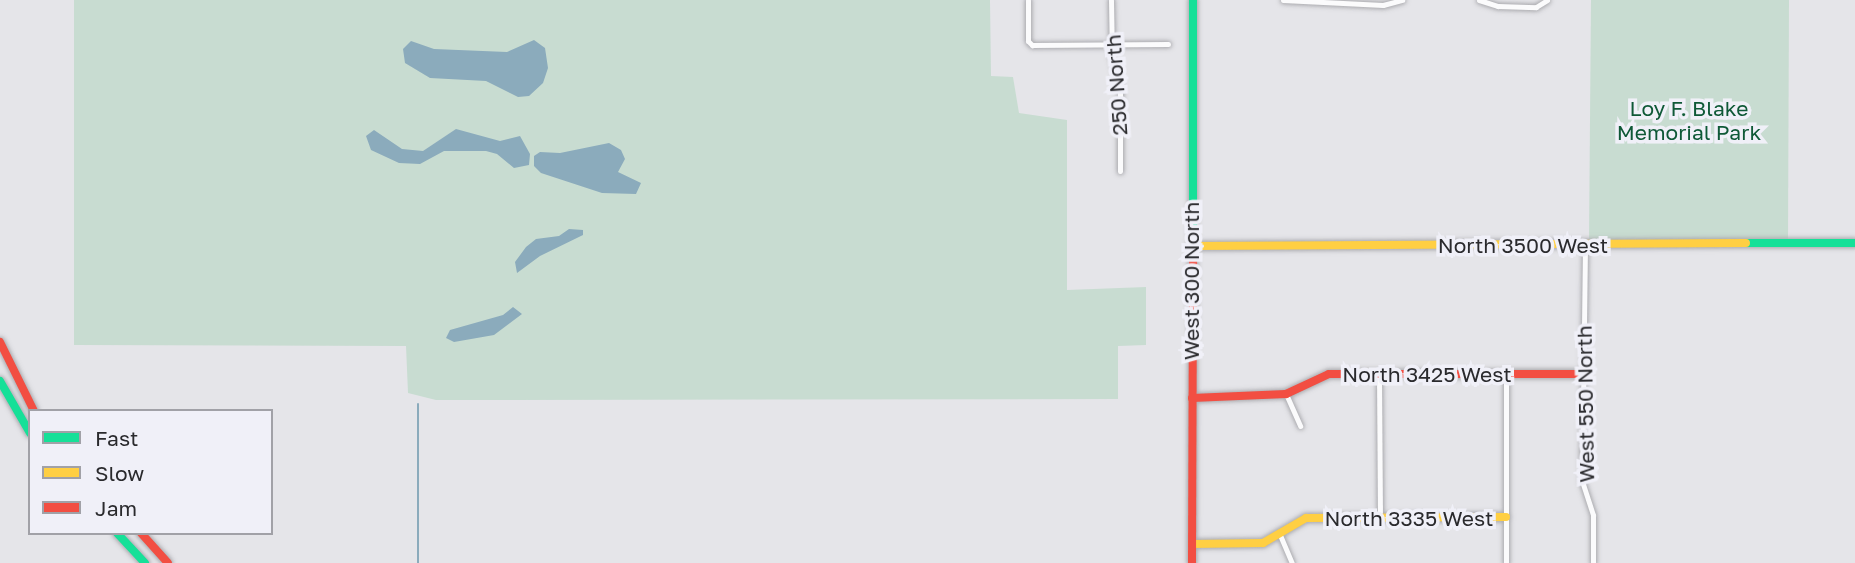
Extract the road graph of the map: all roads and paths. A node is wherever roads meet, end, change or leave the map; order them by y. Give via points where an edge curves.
1 (1028, 0) edge
2 (1111, 0) edge
3 (1193, 0) edge
4 (1283, 0) edge
5 (1402, 0) edge
6 (1479, 0) edge
7 (1546, 2) edge
8 (1168, 44) dead end
9 (1111, 45) junction
10 (1120, 171) dead end
11 (1855, 243) edge
12 (1585, 245) junction
13 (1191, 246) junction
14 (0, 342) edge
15 (1380, 374) junction
16 (1506, 374) junction
17 (1584, 374) junction
18 (0, 381) edge
19 (1286, 394) junction
20 (1192, 398) junction
21 (33, 409) edge
22 (1300, 426) dead end
23 (28, 430) edge
24 (1506, 517) junction
25 (1380, 518) junction
26 (119, 535) edge
27 (143, 535) edge
28 (1280, 535) junction
29 (1192, 544) junction
30 (145, 563) edge
31 (168, 563) edge
32 (1192, 563) edge
33 (1292, 563) edge
34 (1506, 563) edge
35 (1593, 563) edge

1 - 9 street via 1030,44
2 - 9 street, 250 North
3 - 13 street, West 300 North
4 - 5 street via 1383,5
6 - 7 street via 1498,6
8 - 9 street
9 - 10 street, 250 North via 1120,90
11 - 12 street, North 3500 West
12 - 13 street, North 3500 West
12 - 17 street, West 550 North
13 - 20 street, West 300 North
14 - 21 street
15 - 16 street, North 3425 West
15 - 19 street, North 3425 West via 1329,374
15 - 25 street
16 - 17 street, North 3425 West
16 - 24 street
17 - 35 street, West 550 North via 1582,481 1593,515
18 - 23 street
19 - 20 street, North 3425 West
19 - 22 street
20 - 29 street, West 300 North
24 - 25 street, North 3335 West
24 - 34 street
25 - 28 street, North 3335 West via 1306,518
26 - 30 street
27 - 31 street
28 - 29 street, North 3335 West via 1263,542
28 - 33 street
29 - 32 street, West 300 North

